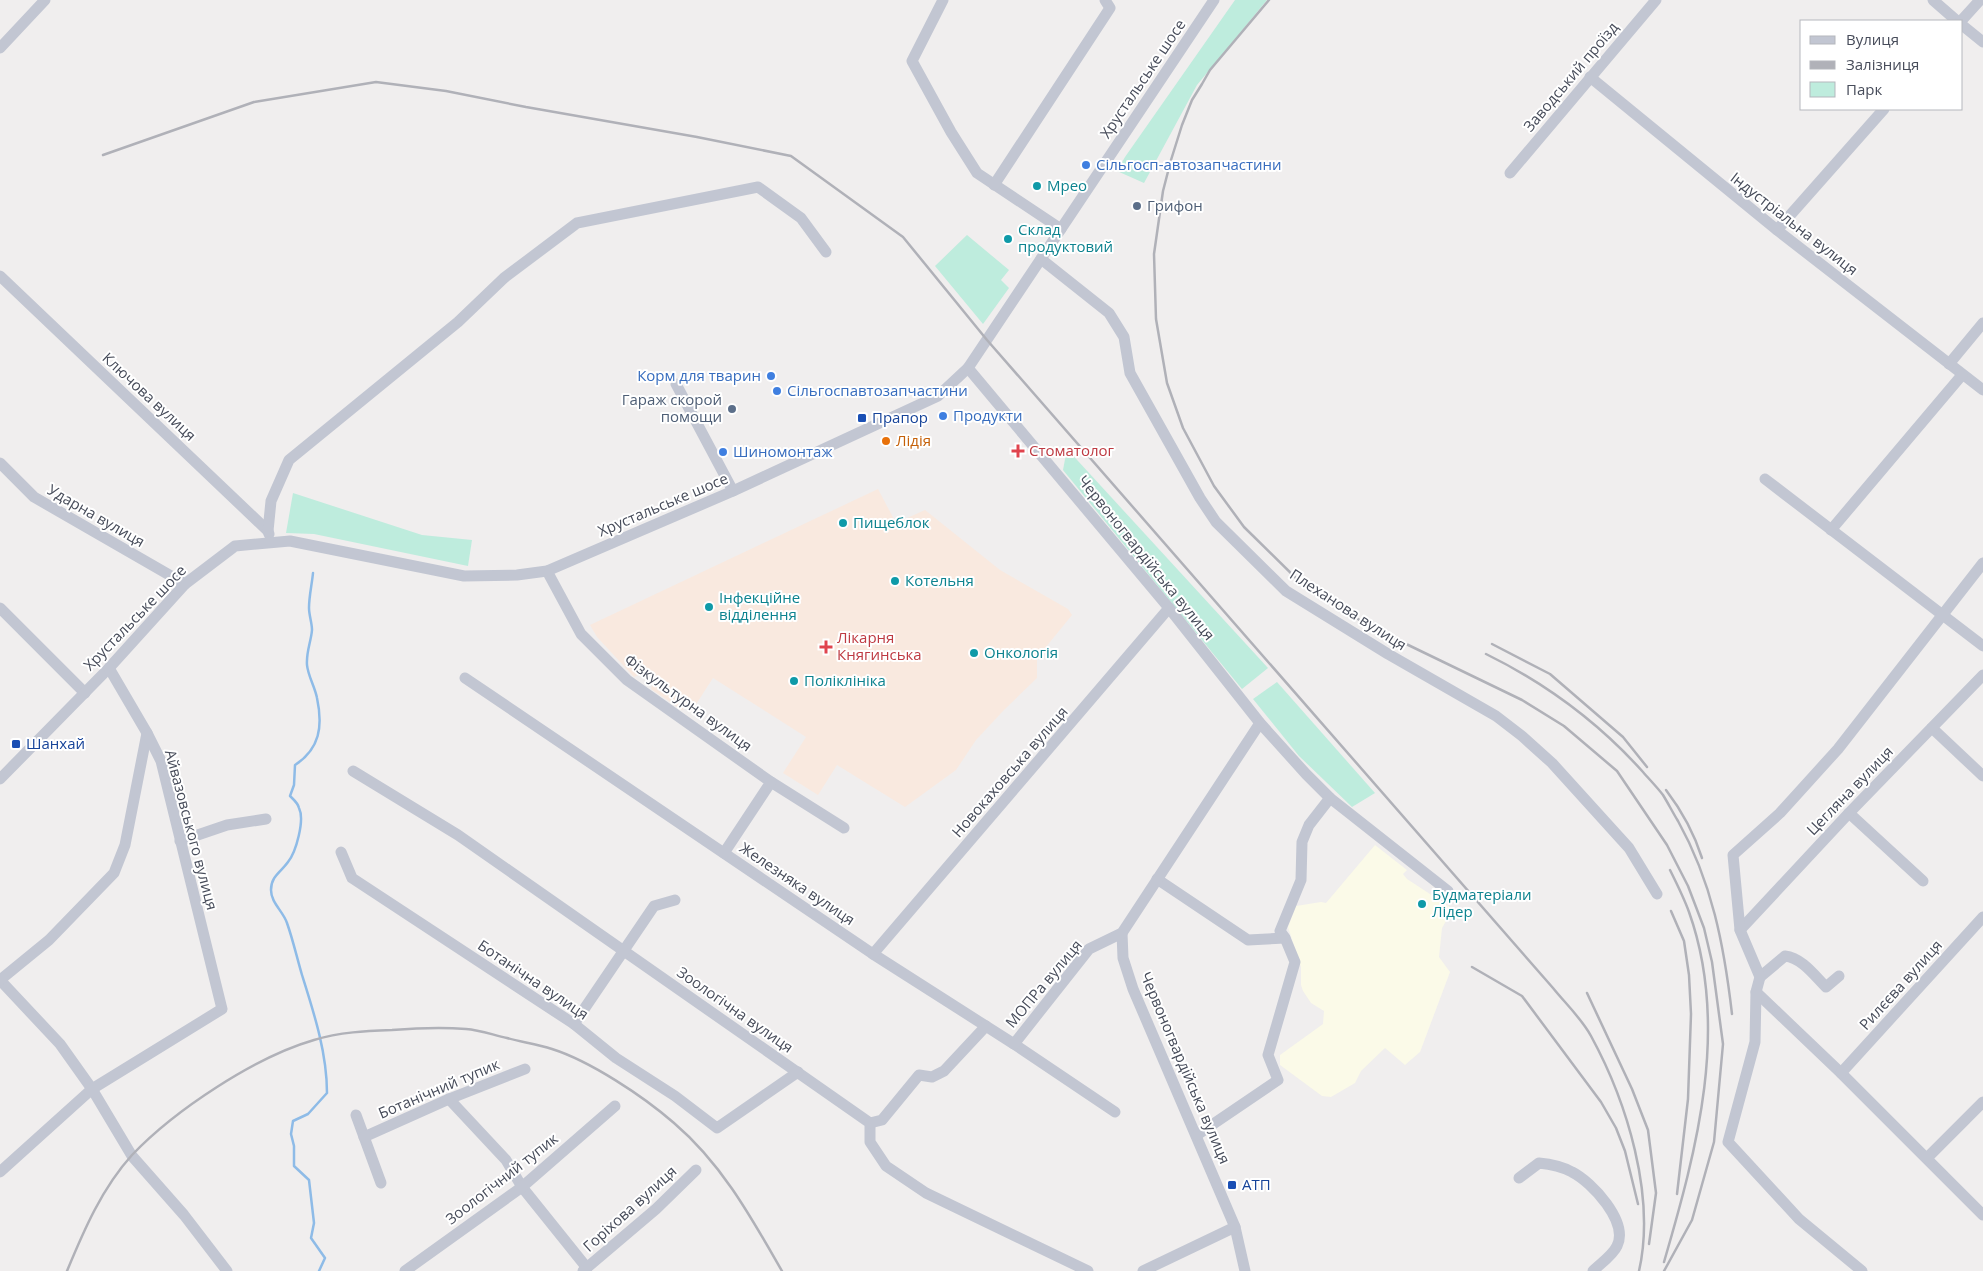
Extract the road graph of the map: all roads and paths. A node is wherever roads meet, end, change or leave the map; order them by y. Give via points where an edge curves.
1 (44, 0) edge
2 (942, 0) edge
3 (1105, 0) edge
4 (1214, 0) edge
5 (1656, 0) edge
6 (1934, 0) edge
7 (1980, 0) edge
8 (1958, 20) edge
9 (1960, 20) edge
10 (1963, 26) edge
11 (1983, 42) edge
12 (0, 48) edge
13 (1590, 78) junction
14 (1883, 110) edge
15 (1510, 173) dead end
16 (994, 185) junction
17 (1061, 229) junction
18 (1777, 230) junction
19 (826, 252) dead end
20 (1041, 259) junction
21 (0, 276) edge
22 (1983, 323) edge
23 (1948, 364) junction
24 (968, 368) junction
25 (1962, 375) junction
26 (676, 384) dead end
27 (1983, 390) edge
28 (0, 463) edge
29 (1765, 479) dead end
30 (733, 491) junction
31 (1831, 530) junction
32 (268, 531) junction
33 (271, 543) junction
34 (1983, 562) edge
35 (546, 571) junction
36 (185, 584) junction
37 (0, 608) edge
38 (1170, 608) junction
39 (1943, 614) junction
40 (1983, 646) edge
41 (109, 668) junction
42 (1983, 675) edge
43 (465, 678) dead end
44 (85, 693) junction
45 (1260, 723) junction
46 (1932, 728) junction
47 (147, 733) junction
48 (353, 771) dead end
49 (1983, 776) edge
50 (0, 779) edge
51 (771, 782) junction
52 (1330, 798) junction
53 (1849, 813) junction
54 (266, 819) dead end
55 (844, 828) dead end
56 (180, 841) junction
57 (341, 852) dead end
58 (724, 853) junction
59 (1157, 879) junction
60 (1924, 882) dead end
61 (1448, 891) dead end
62 (1657, 894) dead end
63 (675, 900) dead end
64 (1983, 917) edge
65 (1740, 930) junction
66 (1122, 933) junction
67 (1286, 938) junction
68 (623, 951) junction
69 (873, 954) junction
70 (1839, 976) dead end
71 (1760, 978) junction
72 (0, 980) edge
73 (1756, 992) junction
74 (574, 1024) junction
75 (986, 1026) junction
76 (1014, 1044) junction
77 (525, 1069) dead end
78 (798, 1072) junction
79 (1841, 1073) junction
80 (92, 1089) junction
81 (449, 1099) junction
82 (1983, 1102) edge
83 (615, 1106) dead end
84 (1115, 1112) dead end
85 (356, 1115) dead end
86 (870, 1124) junction
87 (1197, 1135) junction
88 (364, 1137) junction
89 (1927, 1158) junction
90 (696, 1170) dead end
91 (0, 1172) edge
92 (1520, 1178) dead end
93 (381, 1182) dead end
94 (522, 1187) junction
95 (1983, 1215) edge
96 (1235, 1227) junction
97 (585, 1269) edge
98 (227, 1271) edge
99 (405, 1271) edge
100 (1088, 1271) edge
101 (1143, 1271) edge
102 (1245, 1271) edge
103 (1593, 1271) edge
104 (1862, 1271) edge

1 - 12 street
2 - 16 street via 912,60 977,173
3 - 16 street via 1110,8
4 - 17 street, Хрустальське шосе
5 - 13 street, Заводський проїзд
6 - 8 street
7 - 9 street
10 - 11 street
13 - 15 street, Заводський проїзд
13 - 18 street, Індустріальна вулиця
14 - 18 street
16 - 17 street
17 - 20 street, Хрустальське шосе
18 - 23 street, Індустріальна вулиця
19 - 32 street via 801,218 758,187 577,223 504,278 458,322 289,460 271,501
20 - 24 street, Хрустальське шосе
20 - 62 street, Плеханова вулиця via 1109,313 1124,336 1130,373 1216,522 1286,591 1496,716 1522,736 1552,763 1629,848
21 - 32 street, Ключова вулиця
22 - 23 street
23 - 25 street, Індустріальна вулиця
24 - 30 street, Хрустальське шосе via 938,396
24 - 38 street, Червоногвардійська вулиця
25 - 27 street, Індустріальна вулиця
25 - 31 street
26 - 30 street
28 - 36 street, Ударна вулиця via 34,497
29 - 31 street
30 - 35 street, Хрустальське шосе
31 - 39 street
32 - 33 street
33 - 35 street, Хрустальське шосе via 290,541 464,576
33 - 36 street, Хрустальське шосе via 235,546
34 - 39 street
35 - 51 street, Фізкультурна вулиця via 581,634 627,680
36 - 41 street, Хрустальське шосе
37 - 44 street
38 - 45 street, Червоногвардійська вулиця
38 - 69 street, Новокаховська вулиця
39 - 40 street
39 - 65 street via 1838,749 1780,813 1733,854
41 - 44 street, Хрустальське шосе
41 - 47 street, Айвазовського вулиця
42 - 46 street, Цегляна вулиця
43 - 58 street, Железняка вулиця
44 - 50 street, Хрустальське шосе
45 - 52 street, Червоногвардійська вулиця
45 - 59 street
46 - 49 street
46 - 53 street, Цегляна вулиця
47 - 56 street, Айвазовського вулиця via 161,761
47 - 72 street via 125,845 114,873 49,940
48 - 68 street, Зоологічна вулиця via 458,835
51 - 55 street, Фізкультурна вулиця
51 - 58 street
52 - 61 street, Червоногвардійська вулиця
52 - 67 street via 1309,825 1302,842 1301,880 1280,931
53 - 60 street
53 - 65 street, Цегляна вулиця
54 - 56 street via 227,825
56 - 80 street, Айвазовського вулиця via 222,1009
57 - 74 street, Ботанічна вулиця via 352,878
58 - 69 street, Железняка вулиця
59 - 66 street
59 - 67 street via 1248,940
63 - 68 street via 654,906
64 - 79 street, Рилєєва вулиця
65 - 71 street
66 - 76 street, МОПРа вулиця via 1089,949
66 - 87 street, Червоногвардійська вулиця via 1123,958 1133,989
67 - 87 street via 1294,962 1268,1055 1278,1080
68 - 74 street
68 - 78 street, Зоологічна вулиця
69 - 75 street, Железняка вулиця
70 - 71 street via 1826,987 1794,957 1785,956
71 - 73 street
72 - 80 street via 60,1044
73 - 79 street
73 - 104 street via 1756,1042 1728,1142 1799,1219
74 - 78 street, Ботанічна вулиця via 616,1058 717,1128
75 - 76 street, Железняка вулиця
75 - 86 street via 944,1071 932,1077 919,1075 882,1120
76 - 84 street, Железняка вулиця
77 - 81 street, Ботанічний тупик
78 - 86 street, Зоологічна вулиця
79 - 89 street
80 - 91 street
80 - 98 street via 132,1156 184,1215
81 - 88 street, Ботанічний тупик
81 - 94 street via 506,1160
82 - 89 street
83 - 94 street, Зоологічний тупик
85 - 88 street
86 - 100 street via 870,1142 886,1166 926,1193
87 - 96 street, Червоногвардійська вулиця
88 - 93 street
89 - 95 street
90 - 97 street, Горіхова вулиця
92 - 103 street via 1539,1163 1554,1165 1590,1184 1605,1201 1620,1233 1617,1247
94 - 97 street
94 - 99 street, Зоологічний тупик
96 - 101 street
96 - 102 street, Червоногвардійська вулиця

